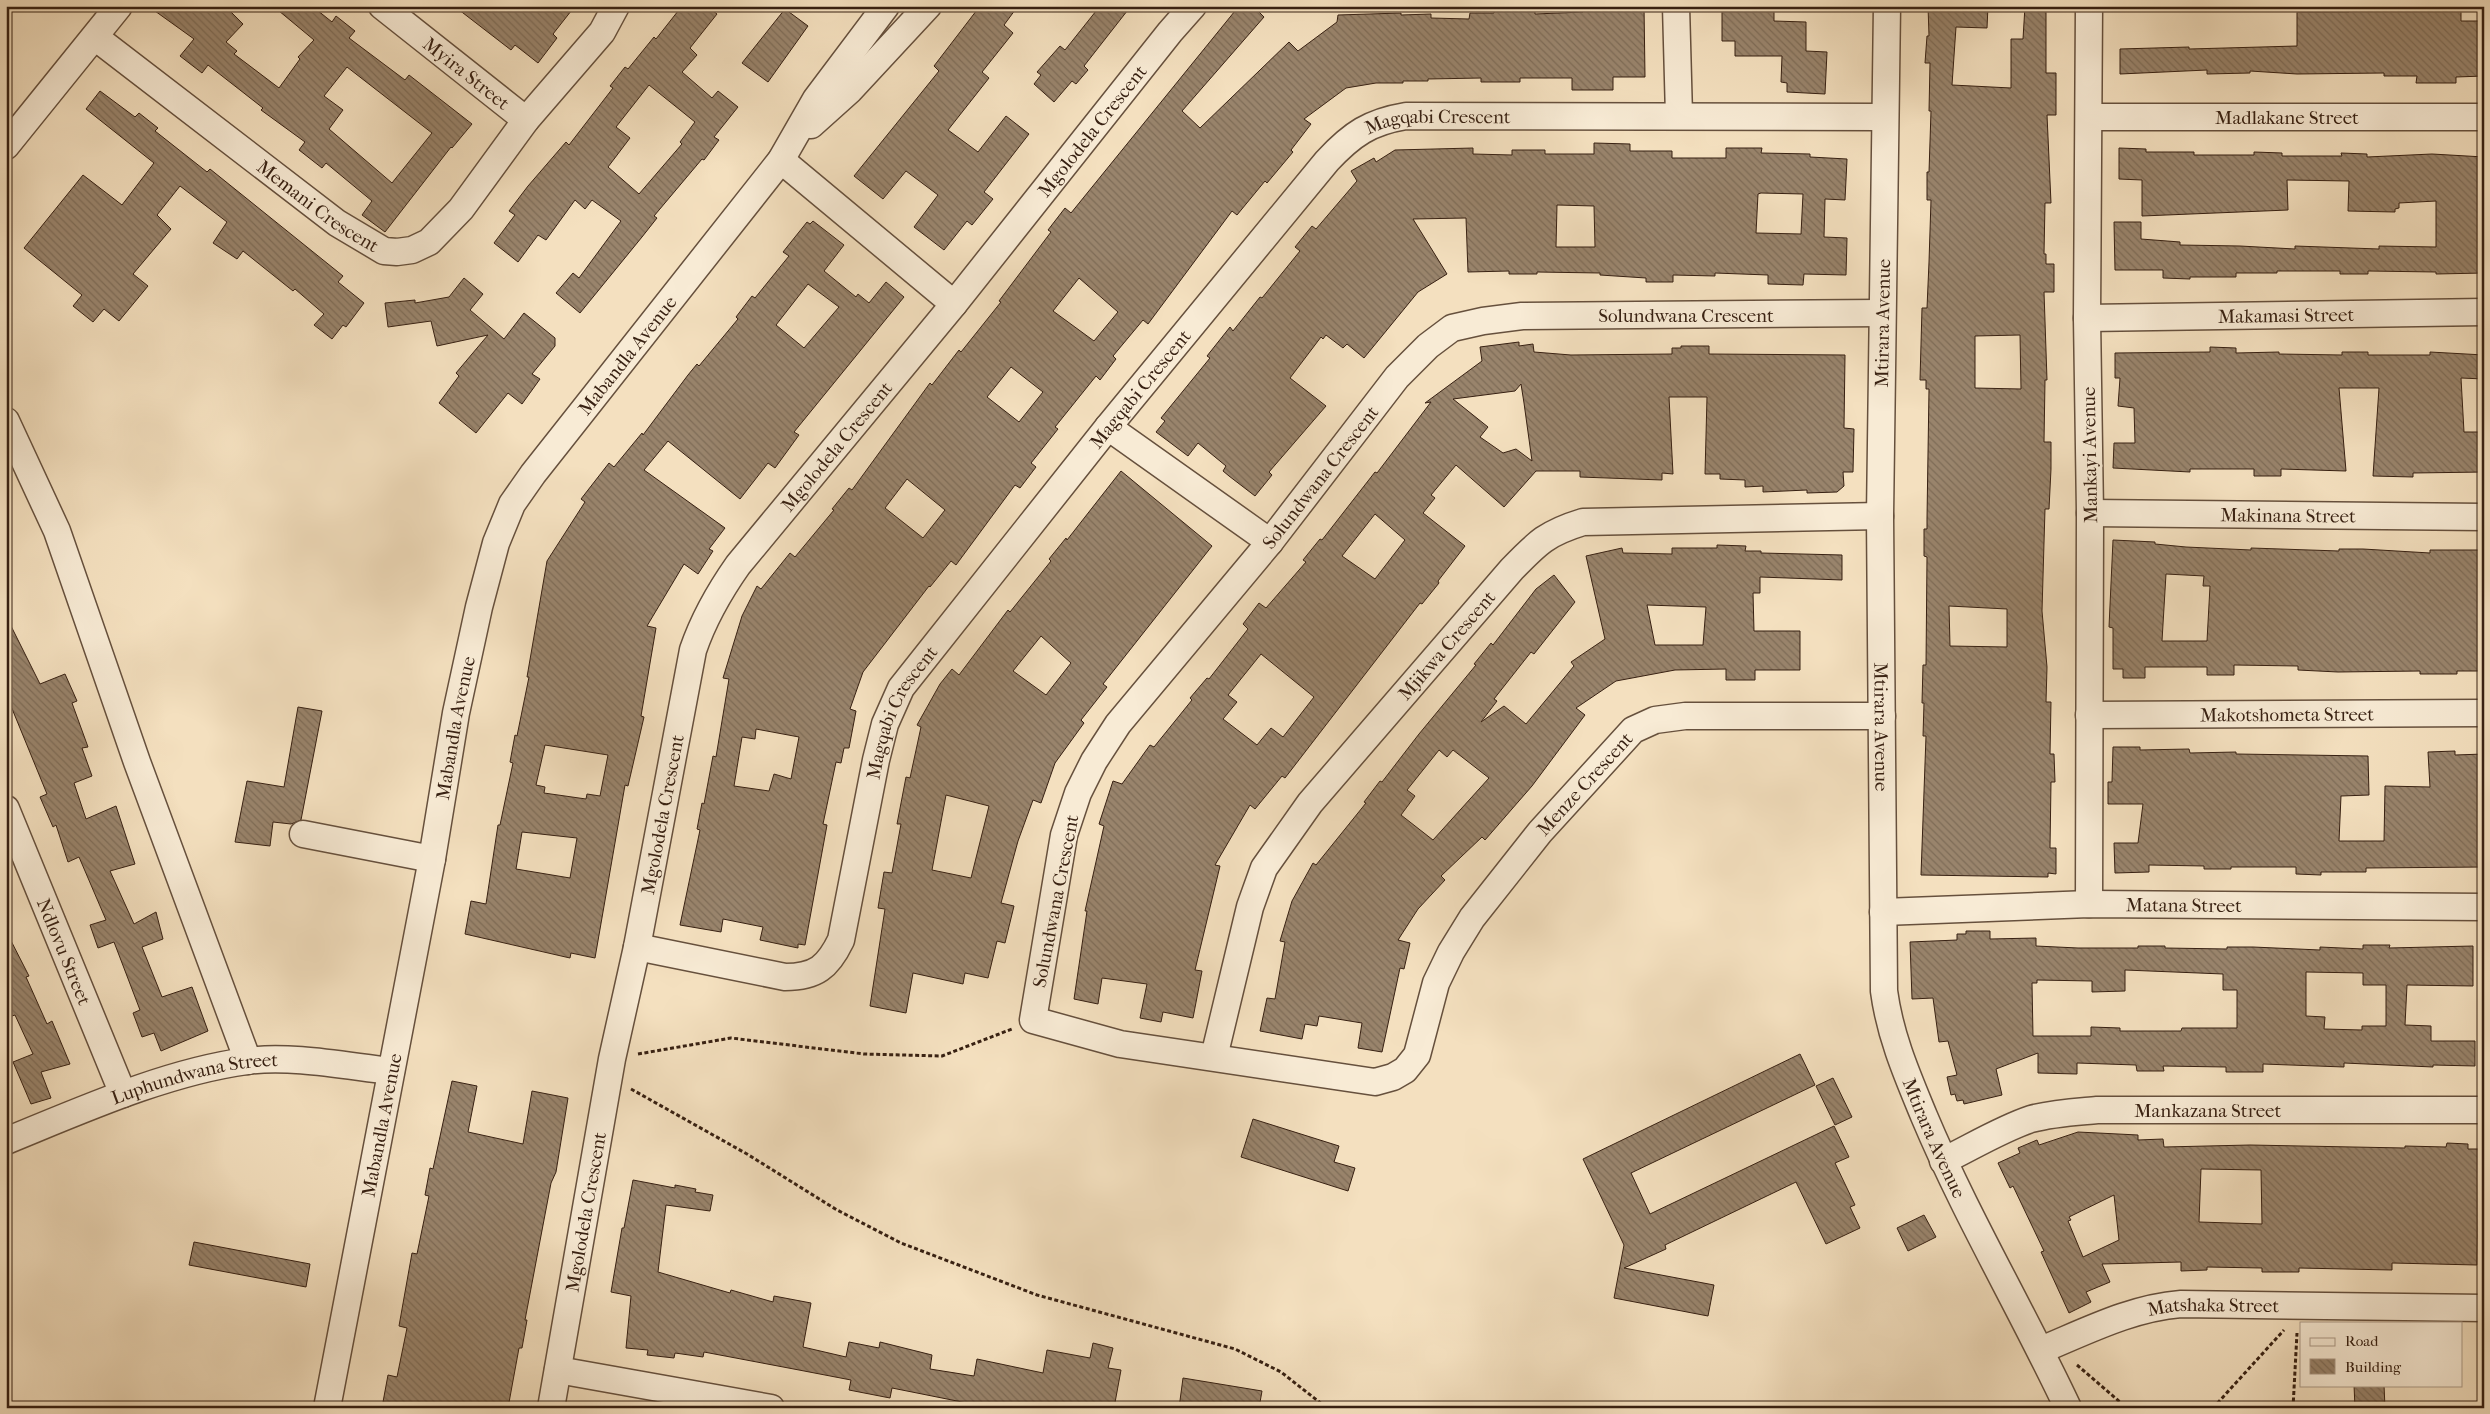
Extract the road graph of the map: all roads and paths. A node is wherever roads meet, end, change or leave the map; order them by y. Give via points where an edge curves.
1 (119, 6) edge
2 (382, 6) edge
3 (616, 6) edge
4 (886, 6) edge
5 (928, 6) edge
6 (1193, 6) edge
7 (1676, 6) edge
8 (1887, 6) edge
9 (2089, 6) edge
10 (95, 37) junction
11 (1679, 116) junction
12 (1884, 117) junction
13 (2089, 117) junction
14 (2484, 117) edge
15 (526, 120) junction
16 (795, 139) junction
17 (6, 146) edge
18 (781, 160) junction
19 (954, 304) junction
20 (2484, 312) edge
21 (1882, 313) junction
22 (2087, 318) junction
23 (6, 421) edge
24 (1108, 427) junction
25 (2090, 512) junction
26 (1880, 516) junction
27 (2484, 517) edge
28 (1270, 542) junction
29 (2484, 713) edge
30 (2089, 715) junction
31 (1882, 716) junction
32 (6, 809) edge
33 (303, 834) dead end
34 (432, 859) junction
35 (2089, 904) junction
36 (2484, 906) edge
37 (1883, 912) junction
38 (637, 947) junction
39 (1033, 1020) junction
40 (1214, 1057) junction
41 (248, 1061) junction
42 (611, 1068) junction
43 (391, 1071) junction
44 (123, 1094) junction
45 (2484, 1110) edge
46 (6, 1140) edge
47 (1943, 1161) junction
48 (2484, 1308) edge
49 (2288, 1326) dead end
50 (2297, 1333) dead end
51 (2047, 1348) junction
52 (558, 1370) junction
53 (327, 1408) edge
54 (551, 1408) edge
55 (771, 1408) edge
56 (1327, 1408) edge
57 (2068, 1408) edge
58 (2127, 1408) edge
59 (2212, 1408) edge
60 (2293, 1408) edge

1 - 10 street
2 - 15 street, Myira Street
3 - 15 street, Memani Crescent via 602,32
4 - 16 street, Mabandla Avenue via 816,99
5 - 16 street, Mabandla Avenue via 850,90
6 - 19 street, Mgolodela Crescent
7 - 11 street
8 - 12 street, Mtirara Avenue
9 - 13 street, Mankayi Avenue
10 - 15 street, Memani Crescent via 337,223 384,251 412,250 429,242 461,209
10 - 17 street
11 - 12 street, Magqabi Crescent
11 - 24 street, Magqabi Crescent via 1406,116 1384,119 1361,130 1327,161
12 - 21 street, Mtirara Avenue
13 - 14 street, Madlakane Street
13 - 22 street, Mankayi Avenue
16 - 18 street, Mabandla Avenue
18 - 19 street
18 - 34 street, Mabandla Avenue via 512,504 496,544 479,607 456,714
19 - 38 street, Mgolodela Crescent via 738,565 703,621 684,692
20 - 22 street, Makamasi Street
21 - 26 street, Mtirara Avenue
21 - 28 street, Solundwana Crescent via 1522,316 1452,328 1428,346 1397,377
22 - 25 street, Mankayi Avenue
23 - 41 street via 57,531 137,762
24 - 28 street
24 - 38 street, Magqabi Crescent via 901,688 885,724 876,760 841,940 828,962 801,977 785,977
25 - 27 street, Makinana Street
25 - 30 street, Mankayi Avenue
26 - 31 street, Mtirara Avenue
26 - 40 street, Mjikwa Crescent via 1583,522 1555,530 1534,546 1310,803 1264,868 1250,907
28 - 39 street, Solundwana Crescent via 1118,724 1082,785 1064,835
29 - 30 street, Makotshometa Street
30 - 35 street, Mankayi Avenue
31 - 37 street, Mtirara Avenue
31 - 40 street, Menze Crescent via 1685,716 1655,720 1632,730 1540,832 1472,918 1436,983 1416,1055 1406,1070 1375,1082
32 - 44 street, Ndlovu Street
33 - 34 street
34 - 43 street, Mabandla Avenue
35 - 36 street, Matana Street
35 - 37 street, Matana Street
37 - 47 street, Mtirara Avenue via 1884,991 1888,1021 1897,1052
38 - 42 street, Mgolodela Crescent
39 - 40 street via 1120,1044
39 - 42 path via 942,1056 864,1054 731,1038
41 - 43 street, Luphundwana Street via 279,1059
41 - 44 street, Luphundwana Street via 209,1068
42 - 52 street, Mgolodela Crescent
42 - 56 path via 838,1210 901,1243 1037,1295 1235,1349 1281,1372
43 - 53 street, Mabandla Avenue
44 - 46 street, Luphundwana Street
45 - 47 street, Mankazana Street via 2097,1110 2058,1113 2022,1123
47 - 51 street, Mtirara Avenue
48 - 51 street, Matshaka Street via 2158,1306 2133,1312
49 - 59 path
50 - 60 path
51 - 57 street, Mtirara Avenue
51 - 58 path
52 - 54 street, Mgolodela Crescent
52 - 55 street

